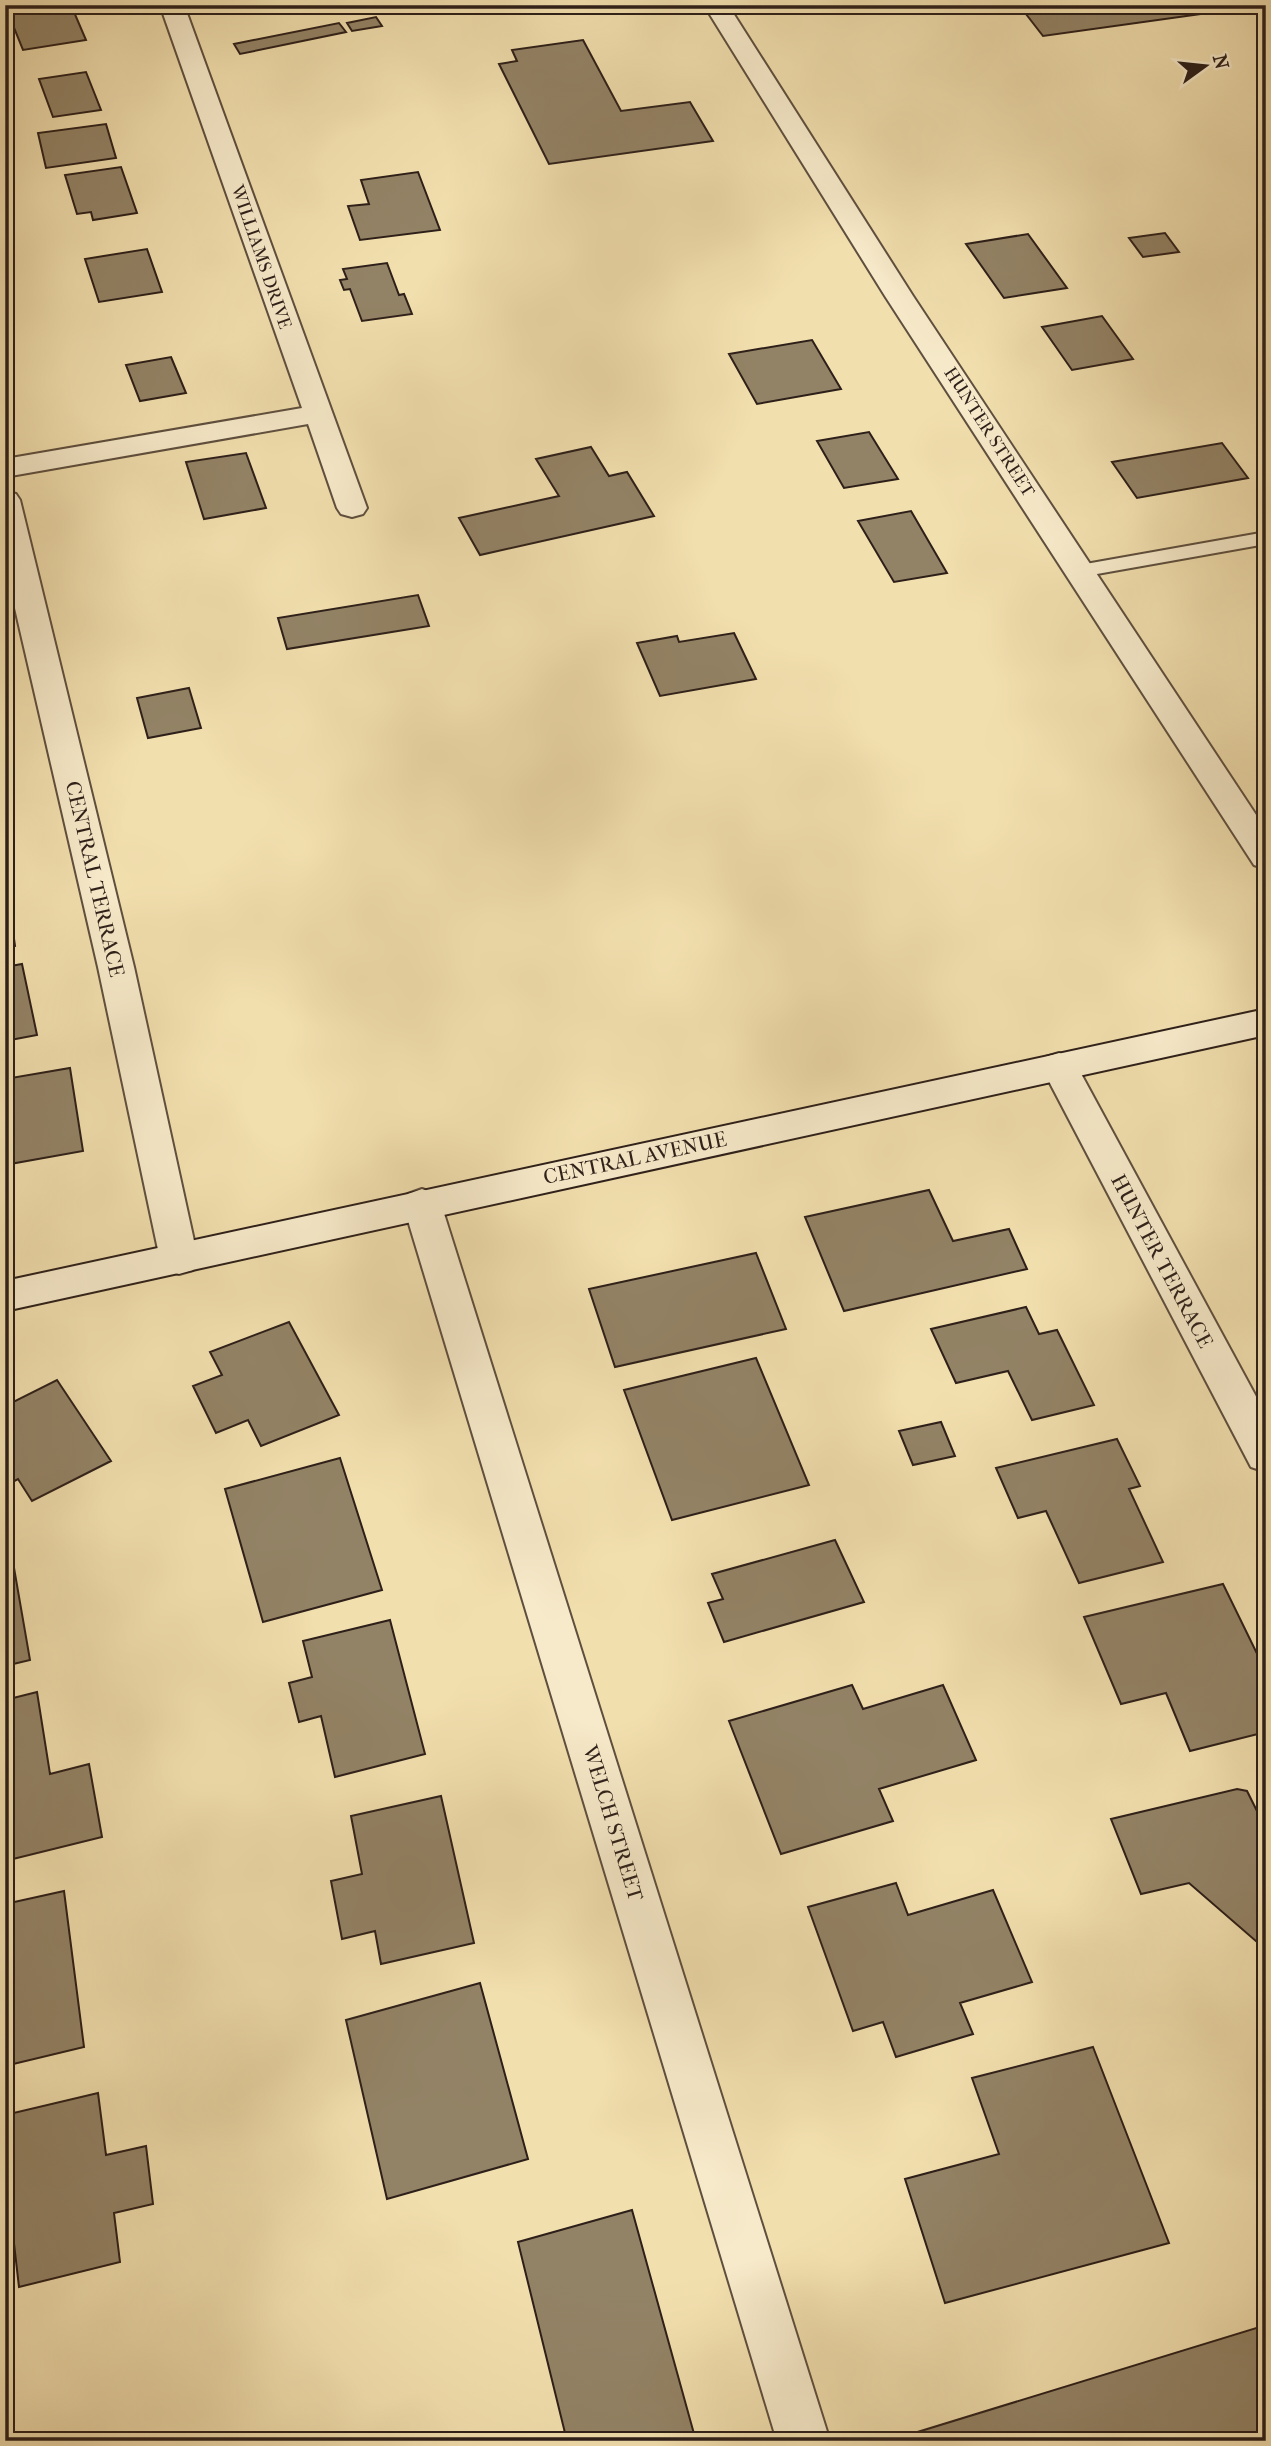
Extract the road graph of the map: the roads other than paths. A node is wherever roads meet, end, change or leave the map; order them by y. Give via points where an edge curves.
1 (172, 5) edge
2 (716, 5) edge
3 (317, 414) junction
4 (5, 468) edge
5 (5, 500) edge
6 (352, 508) dead end
7 (1266, 538) edge
8 (1080, 571) junction
9 (1266, 857) edge
10 (1266, 1022) edge
11 (1059, 1066) junction
12 (422, 1204) junction
13 (179, 1259) junction
14 (5, 1296) edge
15 (1266, 1455) edge
16 (804, 2441) edge

1 - 3 street, WILLIAMS DRIVE
2 - 8 street, HUNTER STREET
3 - 4 street
3 - 6 street, WILLIAMS DRIVE
5 - 13 street, CENTRAL TERRACE via 116,967
7 - 8 lane
8 - 9 street, HUNTER STREET
10 - 11 street, CENTRAL AVENUE
11 - 12 street, CENTRAL AVENUE
11 - 15 street, HUNTER TERRACE
12 - 13 street, CENTRAL AVENUE
12 - 16 street, WELCH STREET
13 - 14 street, CENTRAL AVENUE

